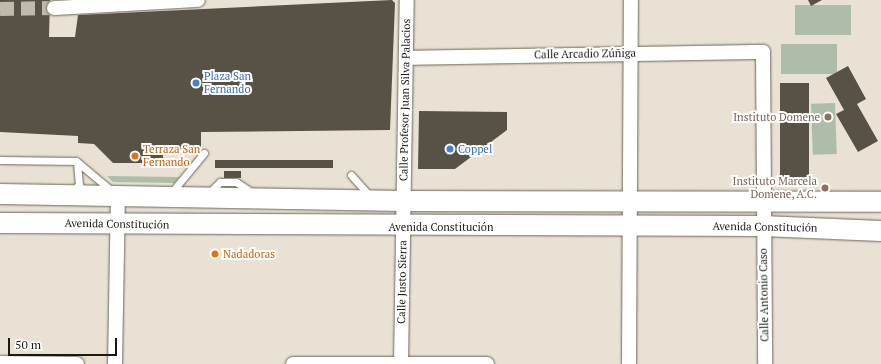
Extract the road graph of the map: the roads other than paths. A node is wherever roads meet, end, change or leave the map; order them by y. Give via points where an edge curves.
1 (198, 0) edge
2 (407, 0) edge
3 (631, 0) edge
4 (96, 3) edge
5 (54, 8) tunnel mouth
6 (763, 52) joint
7 (631, 54) junction
8 (406, 58) junction
9 (204, 153) dead end
10 (0, 160) edge
11 (76, 161) junction
12 (351, 175) dead end
13 (0, 194) edge
14 (63, 195) junction
15 (118, 196) junction
16 (168, 197) junction
17 (373, 200) junction
18 (404, 201) junction
19 (632, 201) junction
20 (763, 202) junction
21 (881, 202) edge
22 (0, 223) edge
23 (118, 224) junction
24 (631, 225) junction
25 (764, 226) junction
26 (403, 227) junction
27 (881, 231) edge
28 (0, 363) edge
29 (77, 364) edge
30 (115, 364) edge
31 (293, 364) edge
32 (401, 364) edge
33 (487, 364) edge
34 (629, 364) edge
35 (766, 364) edge

1 - 4 street
2 - 8 street, Calle Profesor Juan Silva Palacios
3 - 7 street
4 - 5 street
6 - 7 street, Calle Arcadio Zúñiga
6 - 20 street, Calle Antonio Caso
7 - 8 street, Calle Arcadio Zúñiga
7 - 19 street
8 - 18 street, Calle Profesor Juan Silva Palacios
9 - 16 lane
10 - 11 lane
11 - 14 lane via 80,172 79,185
11 - 15 lane
12 - 17 lane
13 - 14 street
14 - 15 street
15 - 16 street
15 - 23 street
16 - 17 street
17 - 18 street
18 - 19 street
18 - 26 street, Calle Justo Sierra
19 - 20 street
19 - 24 street
20 - 21 street
20 - 25 street, Calle Antonio Caso
22 - 23 street, Avenida Constitución
23 - 26 street, Avenida Constitución
23 - 30 street
24 - 25 street, Avenida Constitución
24 - 26 street, Avenida Constitución
24 - 34 street
25 - 27 street, Avenida Constitución
25 - 35 street, Calle Antonio Caso
26 - 32 street, Calle Justo Sierra
28 - 29 street
31 - 32 street
32 - 33 street

